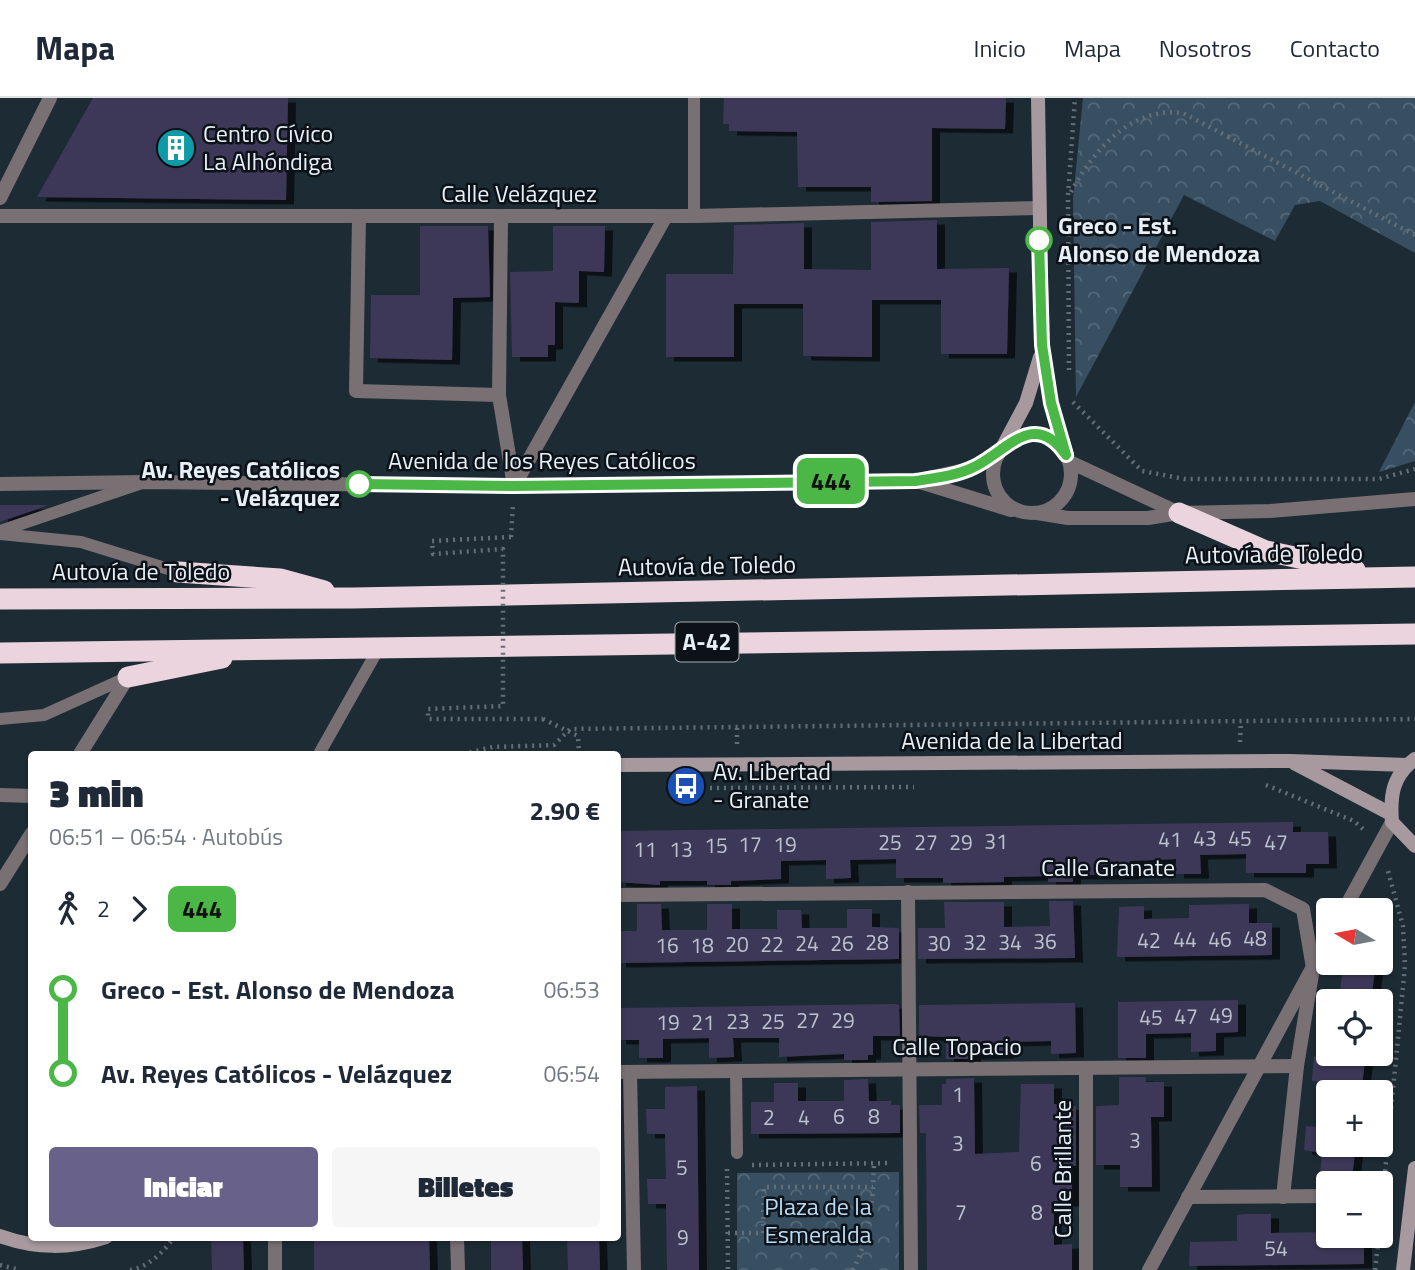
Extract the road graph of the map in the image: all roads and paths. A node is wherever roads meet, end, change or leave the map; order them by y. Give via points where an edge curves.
1 (50, 98) edge
2 (694, 98) edge
3 (1038, 98) edge
4 (1075, 98) edge
5 (1069, 196) junction
6 (0, 198) edge
7 (1038, 208) junction
8 (0, 216) edge
9 (666, 216) junction
10 (694, 216) junction
11 (359, 217) junction
12 (501, 217) junction
13 (1415, 235) edge
14 (1042, 345) junction
15 (1069, 372) dead end
16 (499, 395) junction
17 (1070, 398) dead end
18 (1000, 452) junction
19 (1068, 458) junction
20 (1415, 469) edge
21 (915, 481) junction
22 (145, 482) junction
23 (0, 484) edge
24 (514, 486) junction
25 (1415, 499) edge
26 (1020, 512) junction
27 (1037, 513) junction
28 (1179, 513) junction
29 (0, 532) edge
30 (178, 572) joint
31 (1392, 577) junction
32 (1415, 577) edge
33 (353, 598) junction
34 (0, 599) edge
35 (1415, 634) edge
36 (380, 646) junction
37 (278, 647) junction
38 (0, 653) edge
39 (128, 677) junction
40 (0, 719) edge
41 (1415, 719) edge
42 (570, 729) junction
43 (82, 751) edge
44 (321, 751) edge
45 (476, 751) edge
46 (579, 751) edge
47 (1290, 761) junction
48 (1411, 762) edge
49 (621, 765) edge
50 (1261, 785) dead end
51 (919, 787) dead end
52 (698, 789) dead end
53 (0, 795) edge
54 (28, 796) edge
55 (1392, 818) junction
56 (28, 839) edge
57 (1379, 846) junction
58 (1415, 846) edge
59 (0, 884) edge
60 (908, 892) junction
61 (621, 895) edge
62 (1351, 898) edge
63 (1316, 962) edge
64 (1405, 966) junction
65 (1313, 968) junction
66 (1415, 968) edge
67 (1297, 1066) junction
68 (1259, 1067) junction
69 (1086, 1068) junction
70 (911, 1070) junction
71 (736, 1071) junction
72 (624, 1072) edge
73 (737, 1159) joint
74 (911, 1162) junction
75 (874, 1164) junction
76 (751, 1165) dead end
77 (1415, 1168) edge
78 (1385, 1171) edge
79 (873, 1187) junction
80 (1316, 1196) edge
81 (1188, 1197) junction
82 (1283, 1197) junction
83 (728, 1233) junction
84 (0, 1236) edge
85 (94, 1241) edge
86 (171, 1241) edge
87 (275, 1241) edge
88 (457, 1241) edge
89 (1377, 1248) edge
90 (0, 1265) edge
91 (20, 1270) edge
92 (130, 1270) edge
93 (275, 1270) edge
94 (457, 1270) edge
95 (634, 1270) edge
96 (728, 1270) edge
97 (853, 1270) edge
98 (911, 1270) edge
99 (1086, 1270) edge
100 (1149, 1270) edge
101 (1375, 1270) edge
102 (1403, 1270) edge

1 - 6 street
2 - 10 lane
3 - 7 street
4 - 5 path
5 - 13 path via 1080,175 1118,132 1138,120 1184,113
5 - 15 path
7 - 10 street, Calle Velázquez
7 - 14 street
8 - 11 street, Calle Velázquez
9 - 10 street, Calle Velázquez
9 - 12 street, Calle Velázquez
9 - 24 street
11 - 12 street, Calle Velázquez
11 - 16 street via 356,391
12 - 16 street
14 - 18 street via 1035,379
14 - 19 street via 1051,403
16 - 24 street
17 - 20 path via 1142,471 1185,479 1379,479
18 - 19 street via 1015,438 1036,435 1058,444
18 - 21 street, Avenida de los Reyes Católicos via 973,468
18 - 26 street via 993,483 1002,500
19 - 27 street via 1071,482 1062,500
19 - 28 street
21 - 24 street, Avenida de los Reyes Católicos
21 - 26 street, Avenida de los Reyes Católicos
22 - 23 street, Avenida de los Reyes Católicos
22 - 24 street, Avenida de los Reyes Católicos
22 - 29 lane
24 - 42 path, bridge via 511,537 432,541 433,554 503,550 503,706 428,709 428,719 543,719
25 - 28 street
26 - 27 street
27 - 28 street via 1068,518 1148,518
28 - 31 highway via 1266,551
29 - 30 lane via 81,542
30 - 33 highway via 281,579
31 - 32 highway, Autovía de Toledo / A-42
31 - 33 highway, Autovía de Toledo / A-42
33 - 34 highway, Autovía de Toledo / A-42
35 - 36 highway, A-42
36 - 37 highway, A-42
36 - 44 lane
37 - 38 highway, A-42
37 - 39 highway
39 - 40 lane via 44,715
39 - 43 street
41 - 42 path
42 - 45 path via 554,745
42 - 46 path via 579,736
47 - 48 street, Avenida de la Libertad
47 - 49 street, Avenida de la Libertad
47 - 55 street
48 - 55 street via 1396,779
50 - 57 path via 1272,785 1354,821
51 - 52 path
53 - 54 street
55 - 57 street
55 - 58 street
56 - 59 street
57 - 62 street
57 - 64 path via 1403,926
60 - 61 street, Calle Granate
60 - 65 street, Calle Granate via 1265,890 1303,909
60 - 70 street
63 - 65 street
64 - 66 path
64 - 78 path
65 - 67 street, Calle Granate
65 - 68 street
67 - 68 street, Calle Topacio
67 - 82 street, Calle Granate
68 - 69 street, Calle Topacio
68 - 81 street
69 - 70 street, Calle Topacio
69 - 99 street, Calle Brillante
70 - 71 street, Calle Topacio
70 - 74 street
71 - 72 street, Calle Topacio
71 - 73 lane
72 - 95 street
73 - 83 path via 727,1165
74 - 75 path
74 - 98 street
75 - 76 path
75 - 79 path
77 - 102 street
79 - 83 path via 764,1187 763,1233
79 - 97 path via 863,1249
80 - 82 street
81 - 82 street
81 - 100 street
83 - 96 path
84 - 85 street via 27,1245 76,1247
86 - 92 path
87 - 93 street
88 - 94 street
89 - 101 path
90 - 91 path

